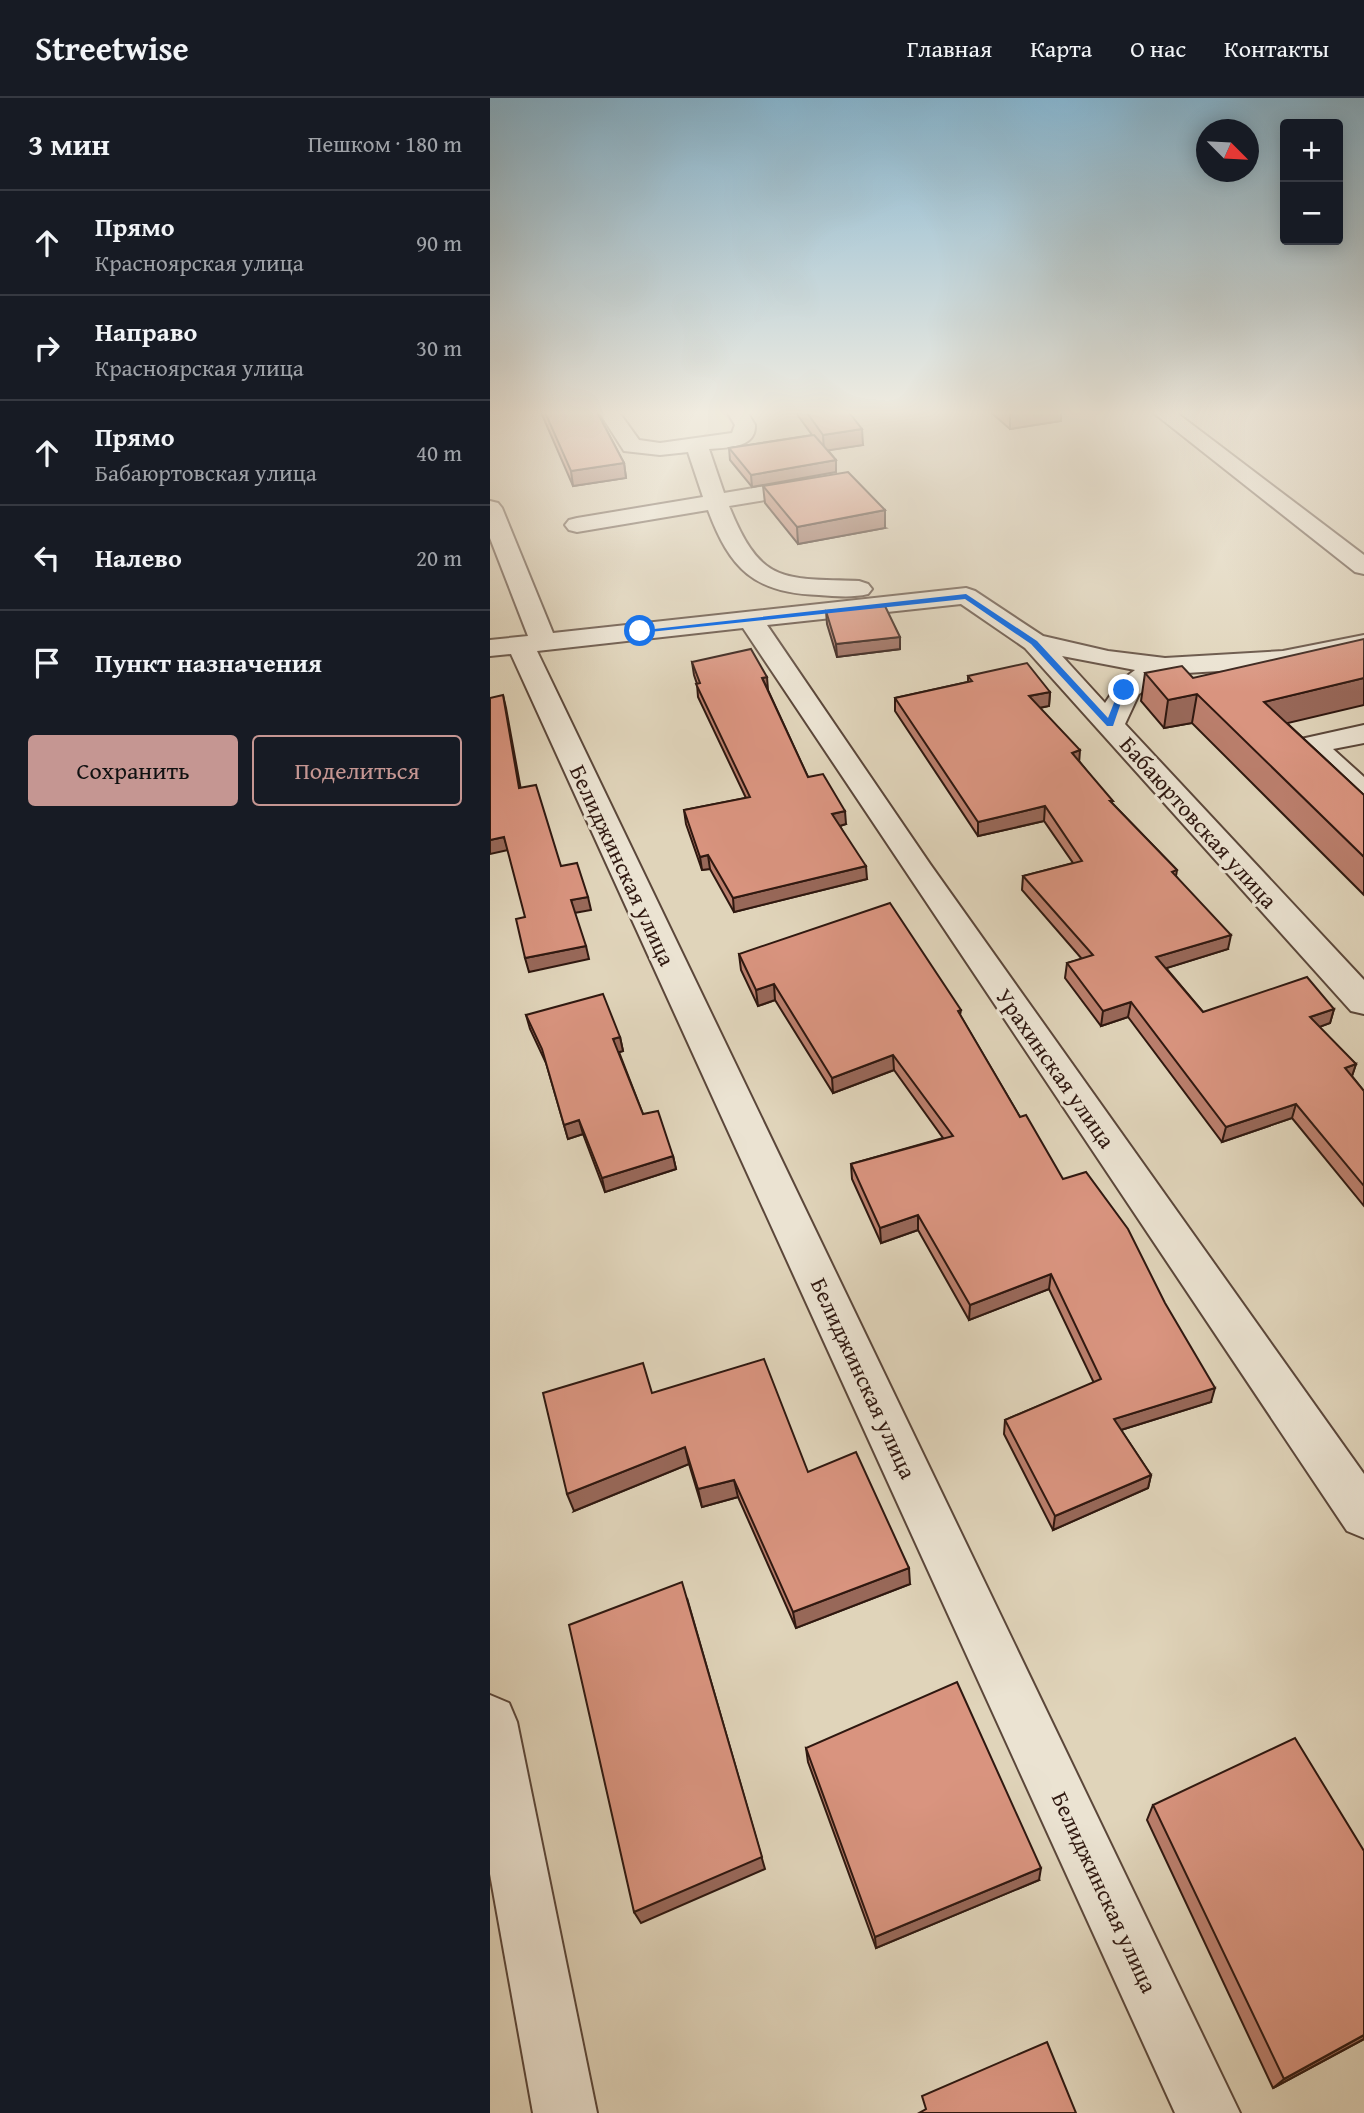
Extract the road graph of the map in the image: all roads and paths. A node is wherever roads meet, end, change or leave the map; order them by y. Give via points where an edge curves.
1 (694, 504) edge
2 (716, 504) edge
3 (1282, 504) edge
4 (490, 508) edge
5 (577, 525) dead end
6 (1364, 567) edge
7 (966, 596) junction
8 (750, 619) junction
9 (1034, 642) junction
10 (1364, 643) edge
11 (518, 644) edge
12 (1165, 666) junction
13 (1110, 725) junction
14 (1364, 734) edge
15 (1364, 793) edge
16 (1364, 1002) edge
17 (1364, 1515) edge
18 (490, 1721) edge
19 (565, 2113) edge
20 (1209, 2113) edge

1 - 5 street
2 - 7 street via 750,569 770,580
3 - 6 street
4 - 11 street, Белиджинская улица
7 - 8 street
7 - 9 street
8 - 11 street
8 - 17 street, Урахинская улица
9 - 12 street
9 - 13 street, Бабаюртовская улица
10 - 12 street via 1283,659
11 - 20 street, Белиджинская улица
12 - 13 street via 1124,690
13 - 16 street, Бабаюртовская улица
14 - 15 street via 1311,745
18 - 19 street

